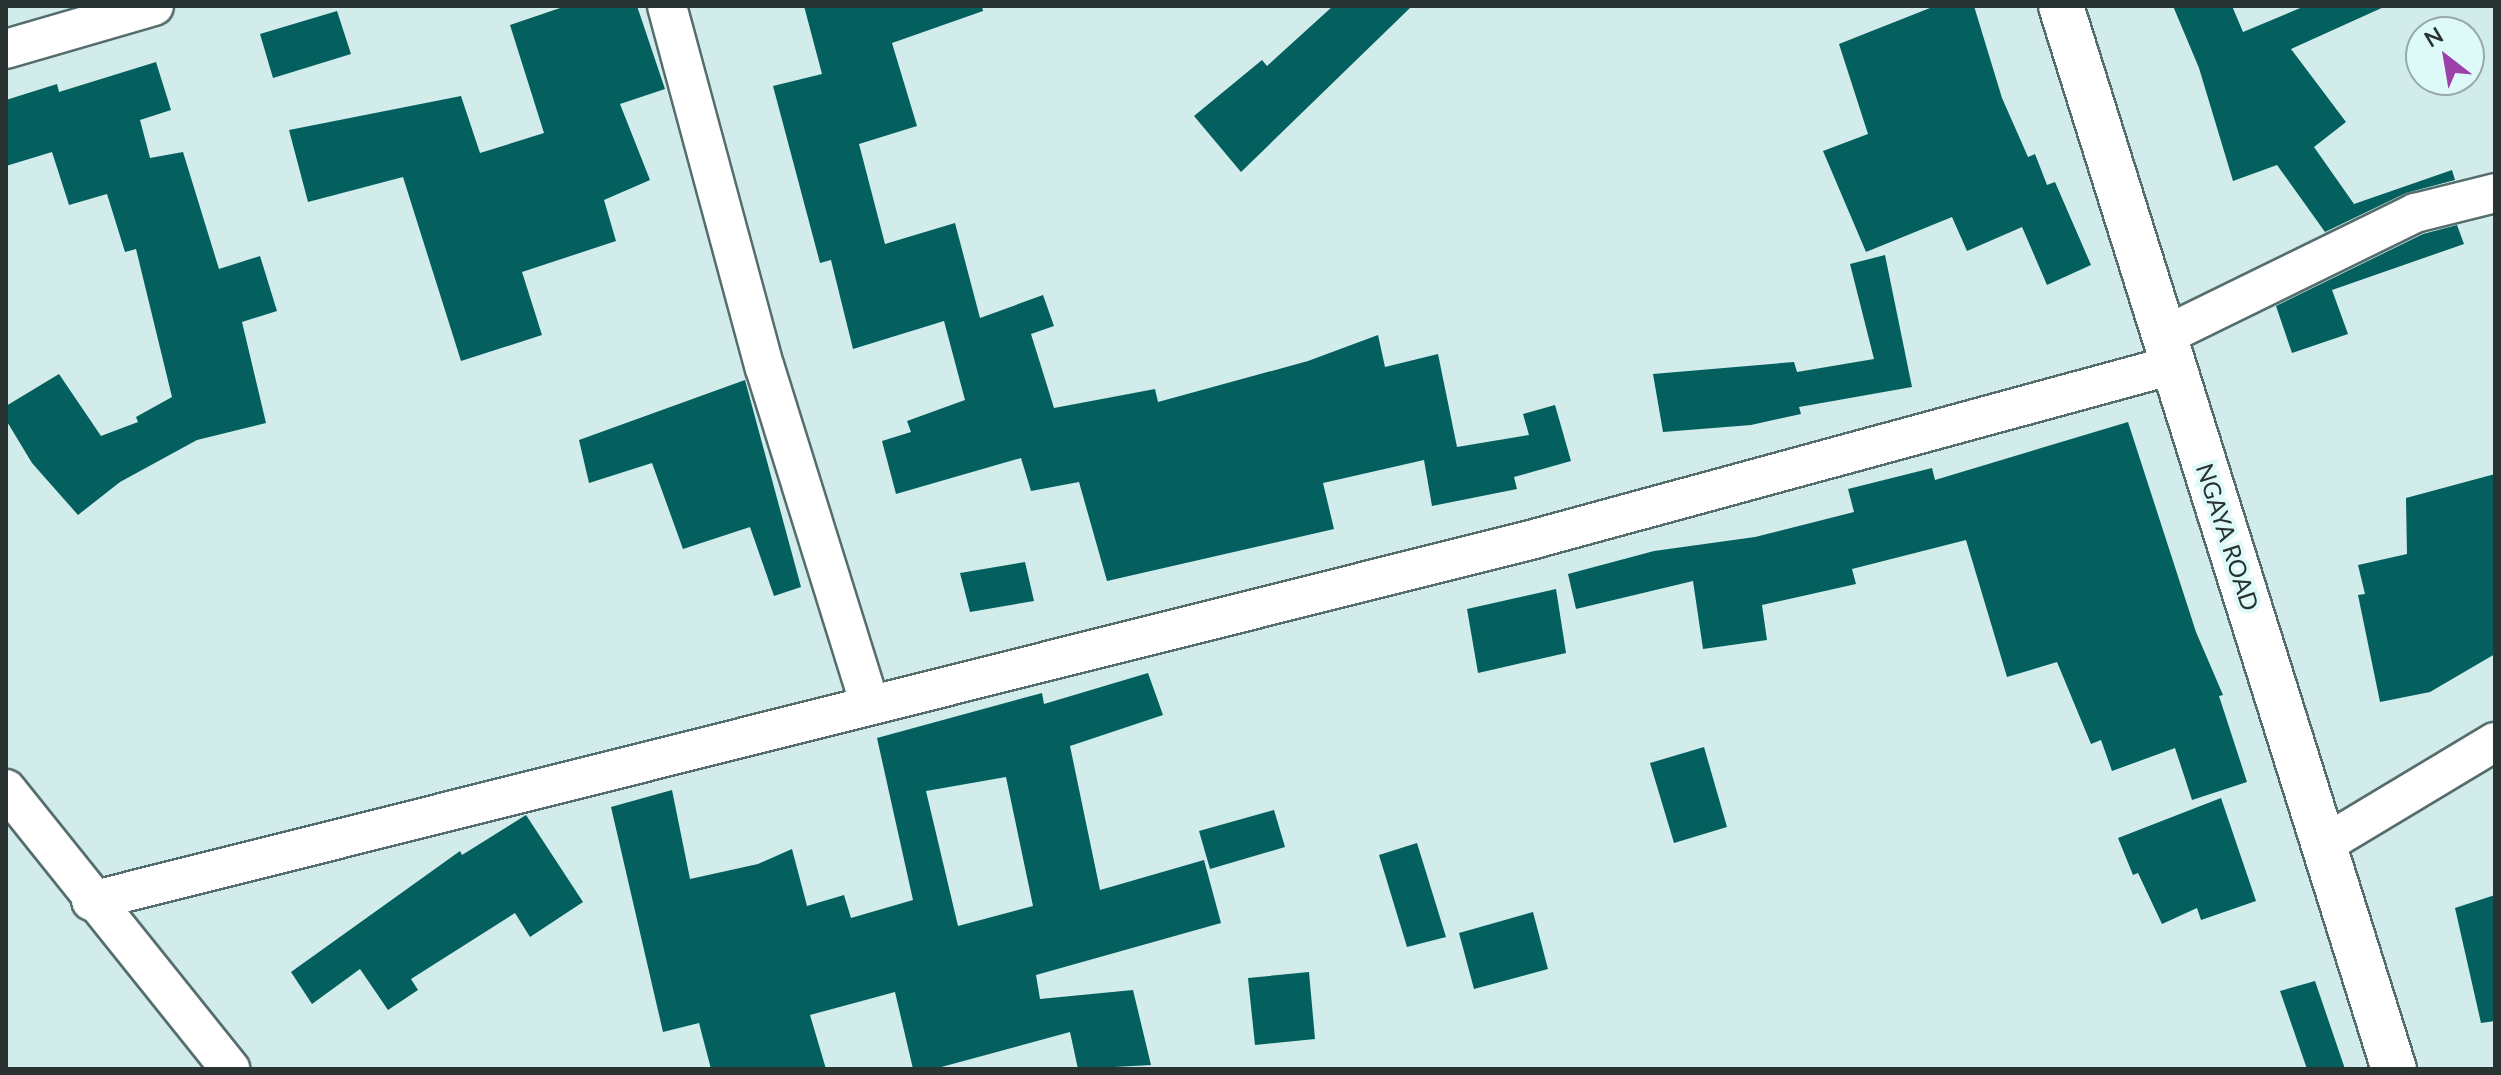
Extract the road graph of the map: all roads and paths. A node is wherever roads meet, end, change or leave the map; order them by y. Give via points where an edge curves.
1 (154, 6) edge
2 (667, 6) edge
3 (2061, 6) edge
4 (6, 49) edge
5 (2495, 193) edge
6 (2169, 350) junction
7 (869, 702) junction
8 (2495, 742) edge
9 (6, 789) edge
10 (2325, 844) junction
11 (91, 901) junction
12 (230, 1069) edge
13 (2394, 1069) edge

1 - 4 street
2 - 7 street via 765,368
3 - 6 street, NGAYA ROAD
5 - 6 street via 2415,213
6 - 7 street via 1534,539
6 - 10 street, NGAYA ROAD
7 - 11 street
8 - 10 street
9 - 11 street
10 - 13 street, NGAYA ROAD
11 - 12 street

